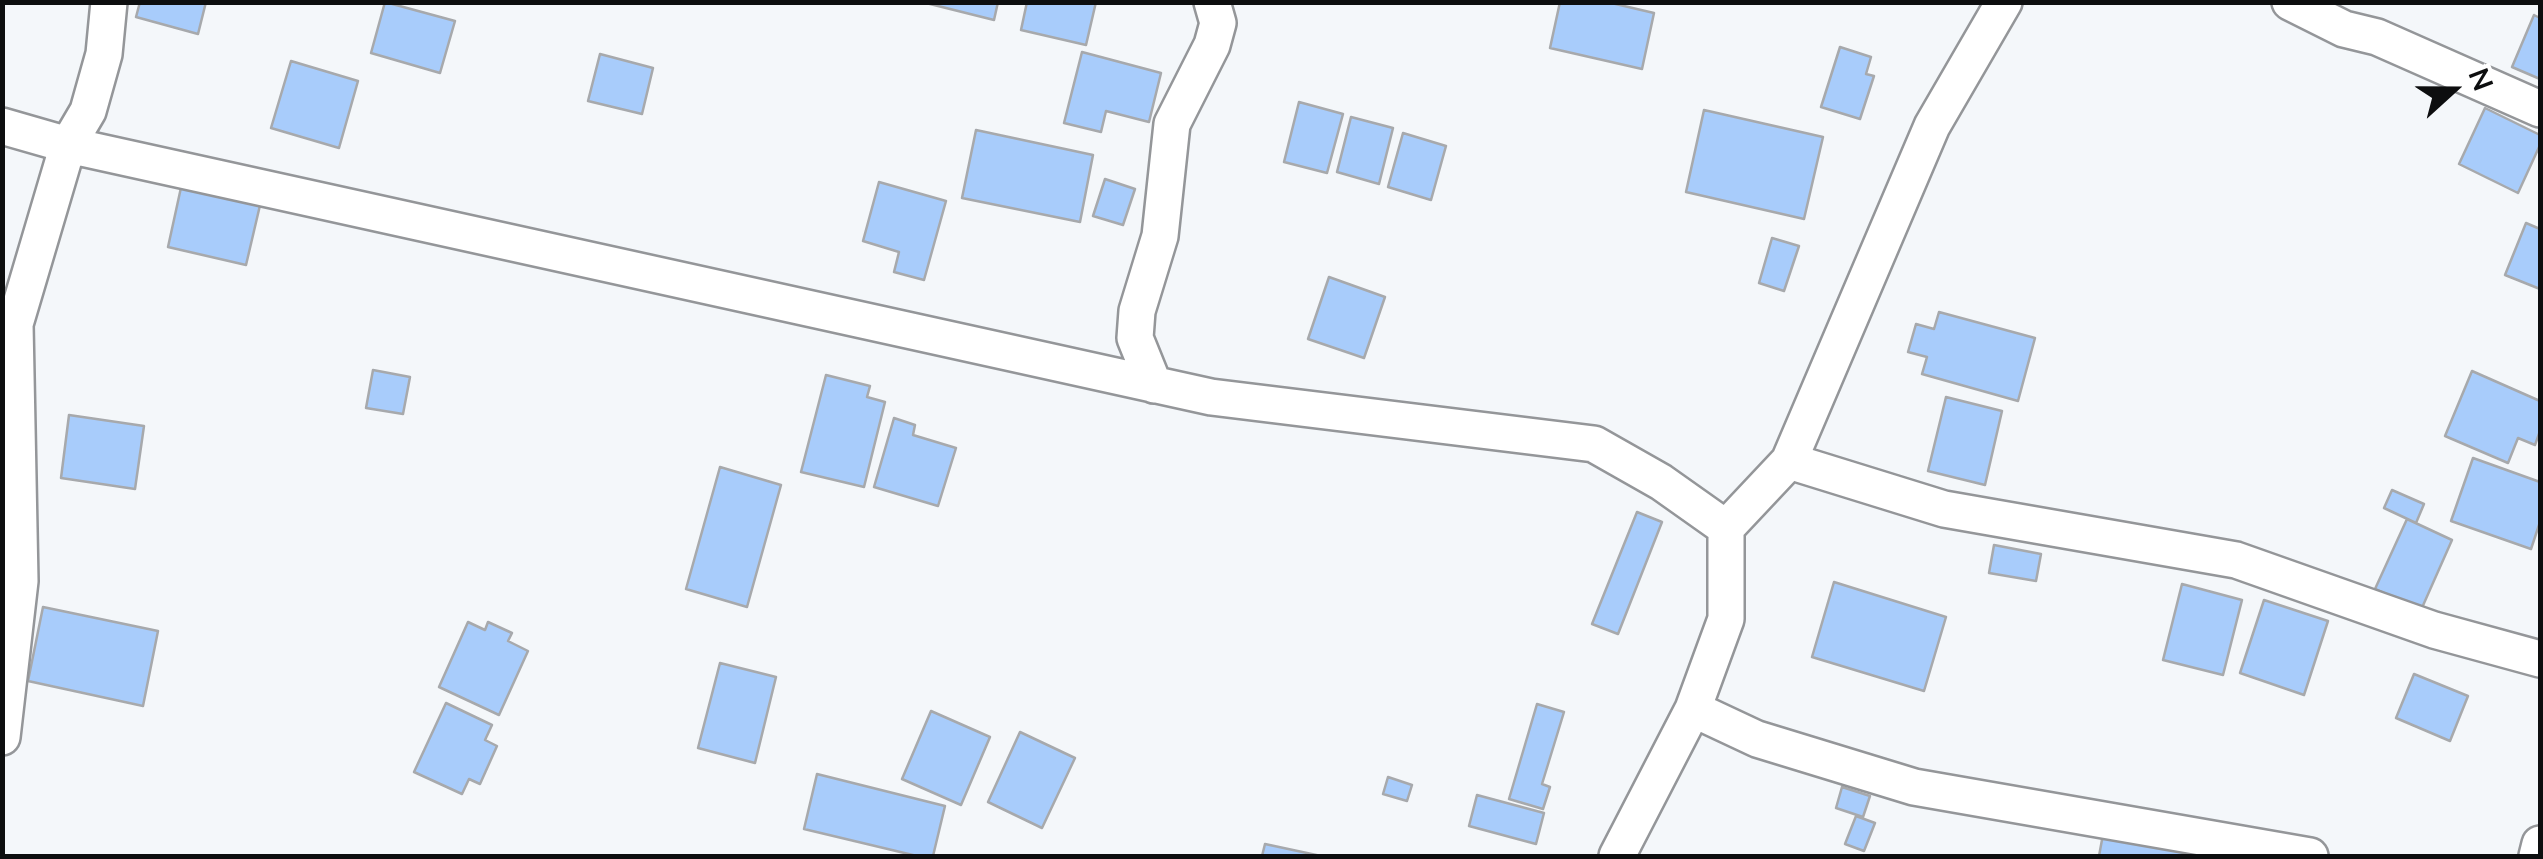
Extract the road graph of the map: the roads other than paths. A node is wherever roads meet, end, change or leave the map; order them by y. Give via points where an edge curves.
1 (110, 2) edge
2 (1212, 2) edge
3 (2004, 2) edge
4 (2290, 2) edge
5 (2540, 108) edge
6 (2, 126) edge
7 (68, 144) junction
8 (1154, 385) junction
9 (1788, 461) junction
10 (1726, 528) junction
11 (2537, 649) edge
12 (1693, 709) junction
13 (2, 736) edge
14 (2540, 844) edge
15 (1616, 856) edge
16 (2310, 856) edge
17 (2537, 856) edge

1 - 7 street via 88,111
2 - 8 street via 1218,23 1172,124 1160,236 1137,310 1136,338
3 - 9 street via 1932,126
4 - 5 street
6 - 7 street
7 - 8 street
7 - 13 street via 15,324 20,581
8 - 10 street via 1211,398 1594,444
9 - 10 street
9 - 11 street via 1944,509 2236,560 2434,630
10 - 12 street via 1726,619
12 - 15 street
12 - 16 street via 1756,739 1914,787
14 - 17 street

